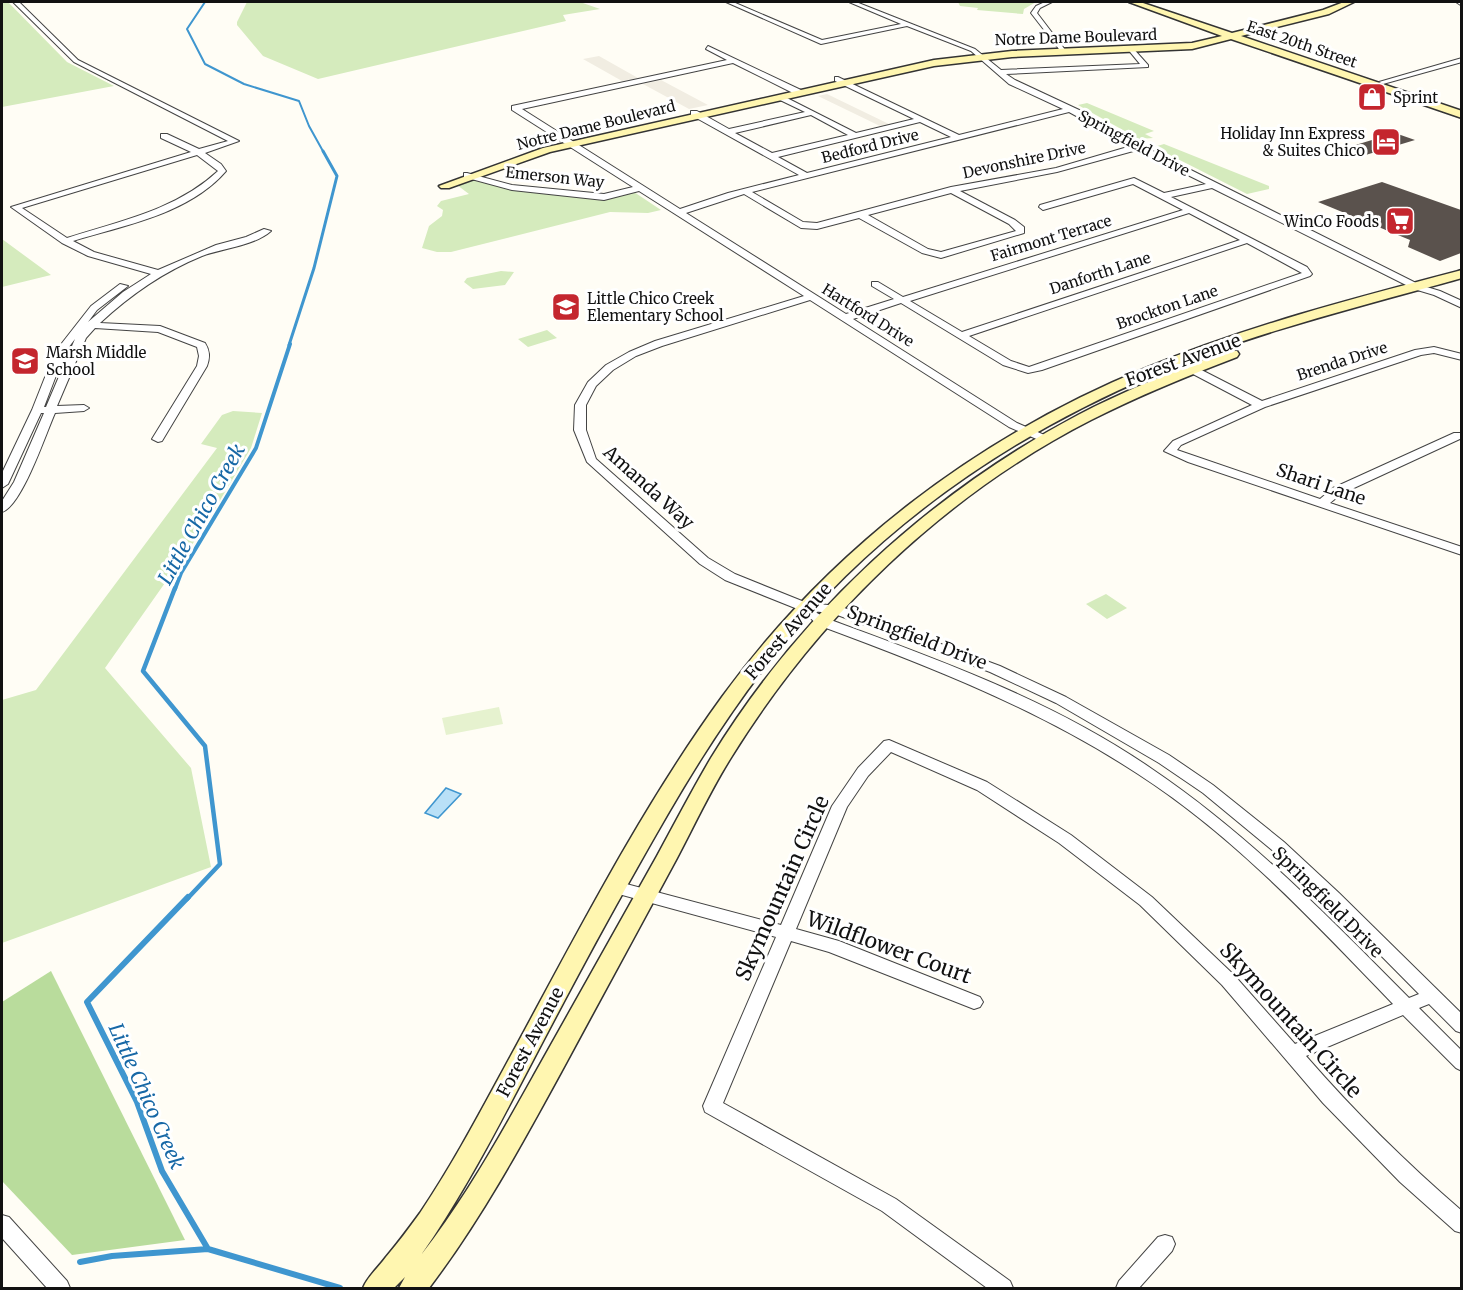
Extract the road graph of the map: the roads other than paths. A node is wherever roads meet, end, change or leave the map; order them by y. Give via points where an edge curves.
1 (16, 2) edge
2 (729, 2) edge
3 (852, 2) edge
4 (1049, 2) edge
5 (1133, 2) edge
6 (1145, 2) edge
7 (1350, 2) edge
8 (908, 24) junction
9 (1236, 34) junction
10 (708, 48) dead end
11 (1130, 49) junction
12 (1063, 50) junction
13 (980, 55) junction
14 (1461, 60) edge
15 (734, 61) junction
16 (1451, 62) junction
17 (1461, 66) edge
18 (999, 72) junction
19 (841, 81) junction
20 (1383, 82) junction
21 (797, 91) junction
22 (781, 97) junction
23 (1070, 109) junction
24 (1461, 109) edge
25 (811, 112) junction
26 (697, 114) junction
27 (1461, 115) edge
28 (921, 119) junction
29 (728, 132) junction
30 (855, 135) junction
31 (164, 136) dead end
32 (958, 137) junction
33 (569, 143) junction
34 (1138, 147) junction
35 (198, 153) junction
36 (771, 156) junction
37 (470, 176) joint
38 (806, 176) junction
39 (1213, 185) junction
40 (639, 188) junction
41 (951, 190) junction
42 (746, 192) junction
43 (1164, 196) junction
44 (1043, 207) dead end
45 (1190, 210) junction
46 (677, 213) junction
47 (861, 214) junction
48 (1248, 240) junction
49 (64, 241) junction
50 (153, 272) junction
51 (1461, 274) edge
52 (875, 284) dead end
53 (1461, 286) edge
54 (1426, 292) junction
55 (811, 297) junction
56 (902, 300) junction
57 (1461, 305) edge
58 (1461, 315) edge
59 (844, 318) junction
60 (80, 324) junction
61 (92, 325) junction
62 (961, 335) junction
63 (1461, 357) edge
64 (1176, 361) junction
65 (1191, 369) junction
66 (1261, 405) junction
67 (84, 408) dead end
68 (37, 410) junction
69 (52, 410) junction
70 (1027, 431) junction
71 (1458, 435) dead end
72 (158, 439) dead end
73 (1045, 439) junction
74 (1170, 451) joint
75 (2, 484) edge
76 (1322, 503) junction
77 (2, 508) edge
78 (1461, 551) edge
79 (804, 607) junction
80 (828, 615) junction
81 (615, 887) junction
82 (646, 894) junction
83 (787, 933) junction
84 (1431, 996) junction
85 (974, 1002) dead end
86 (1405, 1007) junction
87 (1461, 1026) edge
88 (1294, 1053) junction
89 (1461, 1063) edge
90 (2, 1224) edge
91 (1461, 1224) edge
92 (1165, 1244) dead end
93 (60, 1288) edge
94 (377, 1288) edge
95 (413, 1288) edge
96 (1003, 1288) edge
97 (1126, 1288) edge

1 - 35 street via 76,61 235,141
2 - 8 street via 821,42
3 - 8 street, Springfield Drive
4 - 12 street via 1034,13
5 - 9 street, East 20th Street
6 - 9 street, East 20th Street
7 - 9 street, Notre Dame Boulevard via 1326,12
8 - 13 street, Springfield Drive
9 - 11 street, Notre Dame Boulevard
9 - 20 street, East 20th Street
9 - 27 street, East 20th Street
10 - 15 street
11 - 12 street, Notre Dame Boulevard
11 - 18 street via 1146,66
12 - 13 street, Notre Dame Boulevard
13 - 18 street, Springfield Drive
13 - 19 street, Notre Dame Boulevard via 920,60
14 - 16 street
15 - 21 street
15 - 33 street, Hartford Drive via 515,108
16 - 17 street
16 - 20 street
18 - 23 street, Springfield Drive
19 - 21 street, Notre Dame Boulevard
19 - 28 street
20 - 24 street, East 20th Street
21 - 22 street, Notre Dame Boulevard
21 - 26 street, Notre Dame Boulevard
22 - 25 street
22 - 26 street, Notre Dame Boulevard
23 - 32 street, Bedford Drive
23 - 34 street, Springfield Drive
25 - 29 street
25 - 30 street
26 - 29 street
26 - 33 street, Notre Dame Boulevard
28 - 30 street
28 - 32 street
29 - 36 street
30 - 36 street
31 - 35 street
32 - 38 street, Bedford Drive
33 - 37 street, Notre Dame Boulevard
33 - 40 street, Hartford Drive
34 - 39 street, Springfield Drive
34 - 41 street, Devonshire Drive via 1057,170
35 - 49 street via 219,166 222,171 216,178 163,209
35 - 49 street via 15,207
36 - 38 street
37 - 40 street, Emerson Way via 512,187 604,197
38 - 42 street, Bedford Drive
39 - 43 street
39 - 54 street, Springfield Drive
40 - 46 street, Hartford Drive
41 - 47 street, Devonshire Drive
41 - 47 street, Devonshire Drive via 1012,222 1022,229 1020,233 941,255 924,251
42 - 46 street, Bedford Drive
42 - 47 street via 801,225 817,226
43 - 44 street via 1134,181
43 - 45 street
45 - 48 street
45 - 56 street, Fairmont Terrace
46 - 55 street, Hartford Drive
48 - 62 street, Danforth Lane
48 - 62 street, Brockton Lane via 1304,269 1306,274 1038,368 1016,368
49 - 50 street via 91,254
50 - 50 street via 259,236 267,231 218,242
50 - 60 street via 114,292
50 - 61 street
51 - 54 street, Forest Avenue
52 - 56 street
53 - 54 street, Forest Avenue
54 - 57 street, Springfield Drive
54 - 58 street, Springfield Drive
54 - 64 street, Forest Avenue via 1251,335
54 - 65 street, Forest Avenue
55 - 59 street, Hartford Drive
55 - 79 street, Amanda Way via 639,350 598,376 582,400 578,415 582,445 591,460 704,561 730,577
56 - 59 street, Fairmont Terrace
56 - 62 street
59 - 70 street, Hartford Drive
60 - 61 street
60 - 68 street via 60,352
61 - 69 street via 81,338
61 - 72 street via 160,329 201,345 204,350 202,366
63 - 66 street, Brenda Drive via 1434,350 1419,352
64 - 65 street
64 - 70 street, Forest Avenue
65 - 66 street
65 - 73 street, Forest Avenue via 1110,404
66 - 74 street, Brenda Drive via 1177,443
67 - 69 street
68 - 69 street
68 - 75 street
69 - 77 street via 16,489
70 - 73 street, Hartford Drive
70 - 79 street, Forest Avenue via 917,504
71 - 76 street via 1337,490
73 - 80 street, Forest Avenue via 937,512 888,553
74 - 76 street, Shari Lane
76 - 78 street, Shari Lane
79 - 80 street, Springfield Drive
79 - 81 street, Forest Avenue via 731,698
80 - 82 street, Forest Avenue via 732,741
80 - 84 street, Springfield Drive via 995,669 1061,700 1164,759 1278,846
80 - 86 street, Springfield Drive via 1026,703 1107,747 1185,799 1307,906
81 - 82 street, Wildflower Court
81 - 94 street, Forest Avenue via 459,1176 415,1242
82 - 83 street, Wildflower Court
82 - 95 street, Forest Avenue via 495,1169 445,1249
83 - 85 street, Wildflower Court via 833,946
83 - 88 street, Skymountain Circle via 840,806 863,771 889,745 982,786 1065,839 1146,901 1228,980
83 - 96 street, Skymountain Circle via 712,1106 889,1205
84 - 86 street
84 - 87 street, Springfield Drive
86 - 88 street
86 - 89 street, Springfield Drive
88 - 91 street, Skymountain Circle via 1330,1097 1399,1168
90 - 93 street
92 - 97 street

